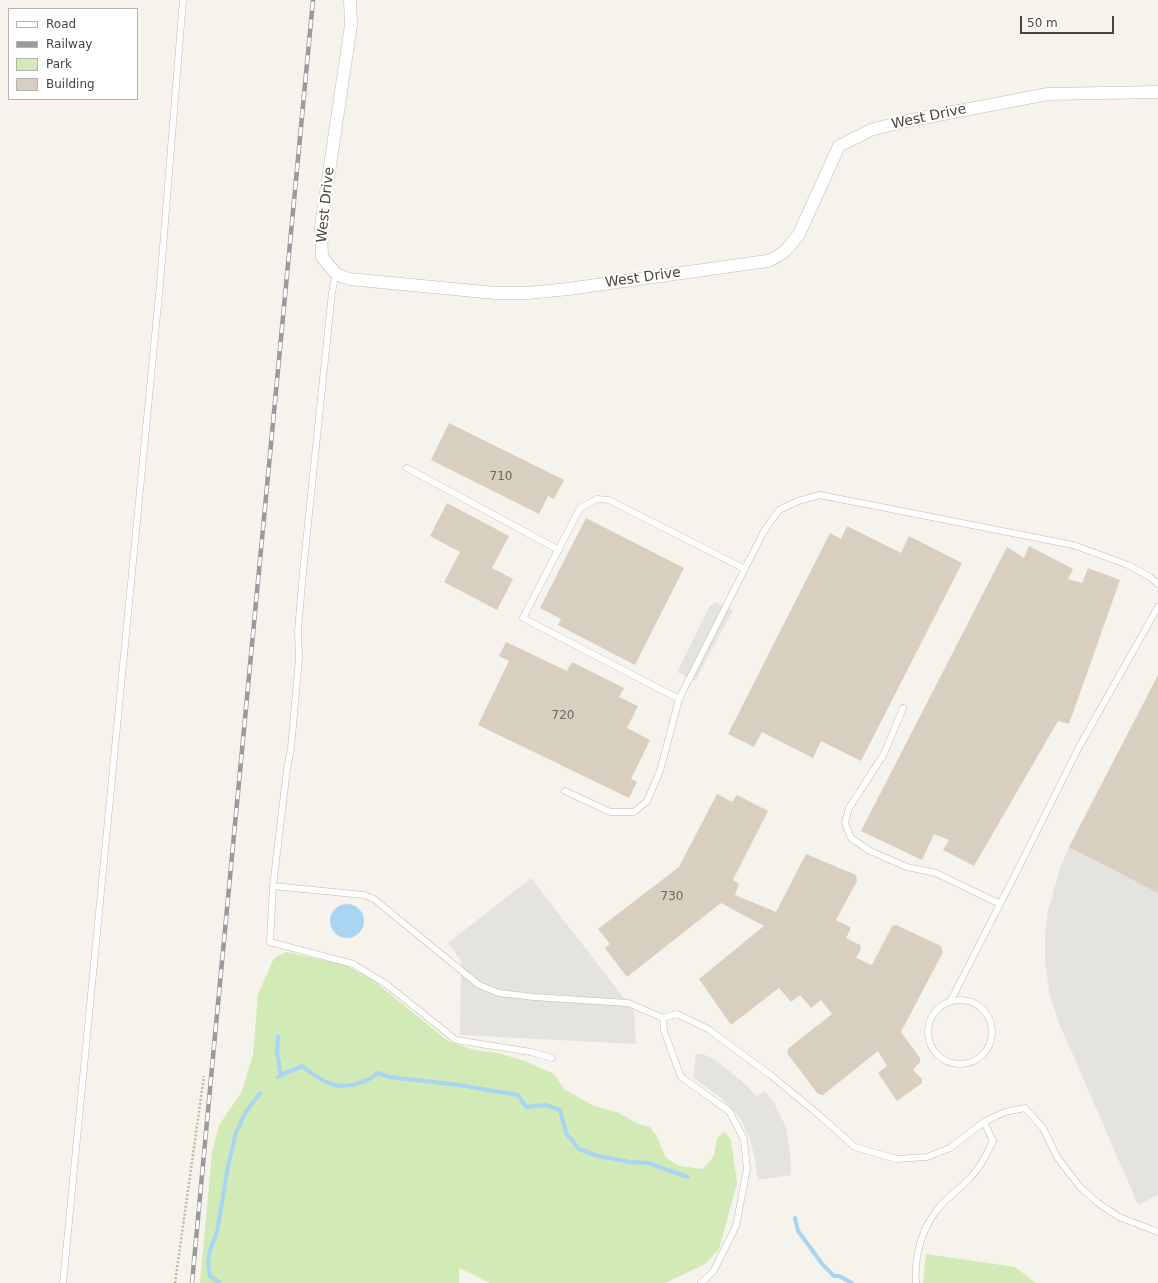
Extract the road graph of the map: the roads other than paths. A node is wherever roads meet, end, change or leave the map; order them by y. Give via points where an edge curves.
1 (183, 0) edge
2 (350, 0) edge
3 (1158, 92) edge
4 (336, 274) junction
5 (407, 468) dead end
6 (558, 550) junction
7 (745, 569) junction
8 (1158, 584) edge
9 (1158, 606) edge
10 (679, 698) junction
11 (903, 708) dead end
12 (565, 791) dead end
13 (273, 886) junction
14 (1000, 904) junction
15 (950, 1002) junction
16 (663, 1018) junction
17 (552, 1058) dead end
18 (984, 1122) junction
19 (1158, 1232) edge
20 (63, 1283) edge
21 (701, 1283) edge
22 (916, 1283) edge

1 - 20 lane via 160,284
2 - 4 street, West Drive via 351,25 321,226 322,256
3 - 4 street, West Drive via 1048,94 871,130 839,146 799,234 790,247 767,261 528,293 414,286 349,279
4 - 13 lane via 303,572 292,748 287,769
5 - 6 lane
6 - 7 lane via 580,508 597,499 609,500
6 - 10 lane via 522,618
7 - 8 lane via 764,531 779,510 820,495 1073,545 1128,565
7 - 10 lane
9 - 14 lane via 1079,747
10 - 12 lane via 660,771 647,801 634,812 610,812
11 - 14 lane via 884,754 849,808 845,823 851,838 870,851 907,867 936,873
13 - 16 lane via 364,895 374,899 479,984 499,993 628,1003
13 - 17 lane via 270,942 353,964 386,984 456,1040 532,1052
14 - 15 lane
15 - 15 lane via 943,1005 933,1016 929,1039 942,1058 956,1063 971,1062 988,1047 992,1032 989,1018 972,1002
16 - 18 lane via 677,1014 708,1029 773,1076 855,1147 896,1159 927,1157 950,1148
16 - 21 lane via 664,1031 681,1077 729,1111 744,1139 747,1169 736,1226 713,1272
18 - 19 lane via 1005,1112 1025,1108 1043,1128 1057,1157 1080,1187 1119,1217
18 - 22 lane via 992,1141 986,1157 972,1177 937,1210 925,1229 918,1251

